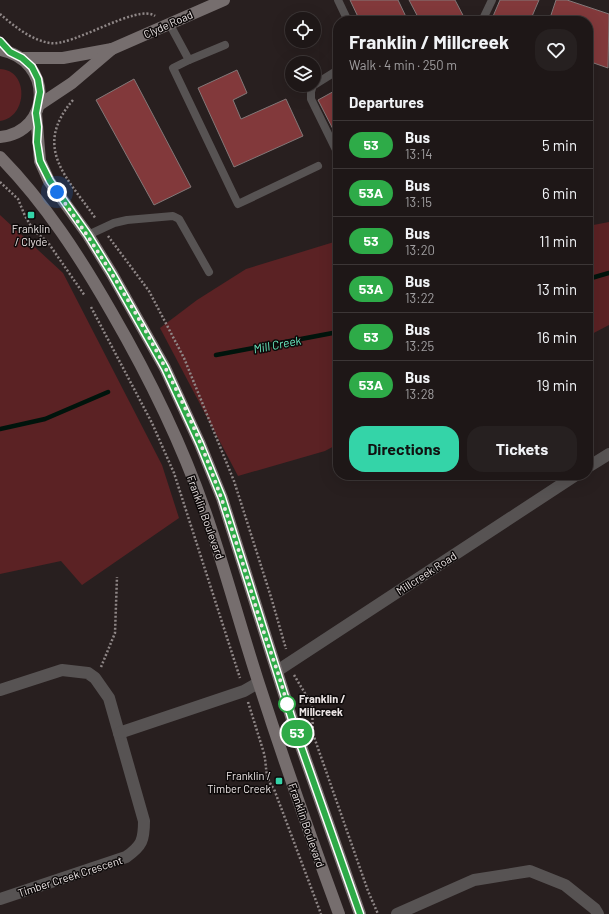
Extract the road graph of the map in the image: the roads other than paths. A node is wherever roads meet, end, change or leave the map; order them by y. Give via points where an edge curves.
1 (224, 0) edge
2 (338, 0) edge
3 (492, 0) edge
4 (346, 16) edge
5 (484, 16) edge
6 (170, 22) junction
7 (0, 41) edge
8 (224, 45) dead end
9 (112, 49) junction
10 (5, 51) edge
11 (22, 58) junction
12 (189, 60) junction
13 (333, 73) edge
14 (321, 81) edge
15 (311, 92) edge
16 (37, 109) junction
17 (0, 137) edge
18 (333, 144) edge
19 (0, 157) edge
20 (318, 166) dead end
21 (88, 235) junction
22 (209, 272) dead end
23 (609, 454) edge
24 (593, 464) edge
25 (568, 480) edge
26 (277, 671) junction
27 (258, 683) junction
28 (0, 690) edge
29 (119, 733) junction
30 (0, 899) edge
31 (339, 914) edge
32 (360, 914) edge
33 (397, 914) edge
34 (598, 914) edge

1 - 6 main road, Clyde Road
2 - 4 lane
3 - 5 lane
6 - 9 main road, Clyde Road
6 - 12 lane
7 - 10 main road
8 - 12 lane
9 - 11 main road, Clyde Road via 63,58
9 - 16 main road, Clyde Road
10 - 11 main road
11 - 16 main road, Franklin Boulevard via 32,67 38,79 40,92
12 - 20 lane via 173,68 238,204
13 - 14 lane
15 - 18 lane via 311,99
16 - 17 main road, Clyde Road via 28,124 18,132
16 - 21 main road, Franklin Boulevard via 40,161 50,181
19 - 27 main road, Franklin Boulevard via 18,174 83,262 137,357 164,412 204,509
21 - 22 lane via 127,220 174,216 179,219
21 - 26 main road, Franklin Boulevard via 165,368 192,424 222,498
23 - 24 street
25 - 26 street, Millcreek Road
26 - 32 main road, Franklin Boulevard
27 - 29 street via 244,691
27 - 31 main road, Franklin Boulevard
28 - 29 street, Timber Creek Crescent via 62,670 88,673 95,678 109,698
29 - 30 street, Timber Creek Crescent via 144,821 144,835 138,848 126,858
33 - 34 street via 474,880 530,871 565,885

